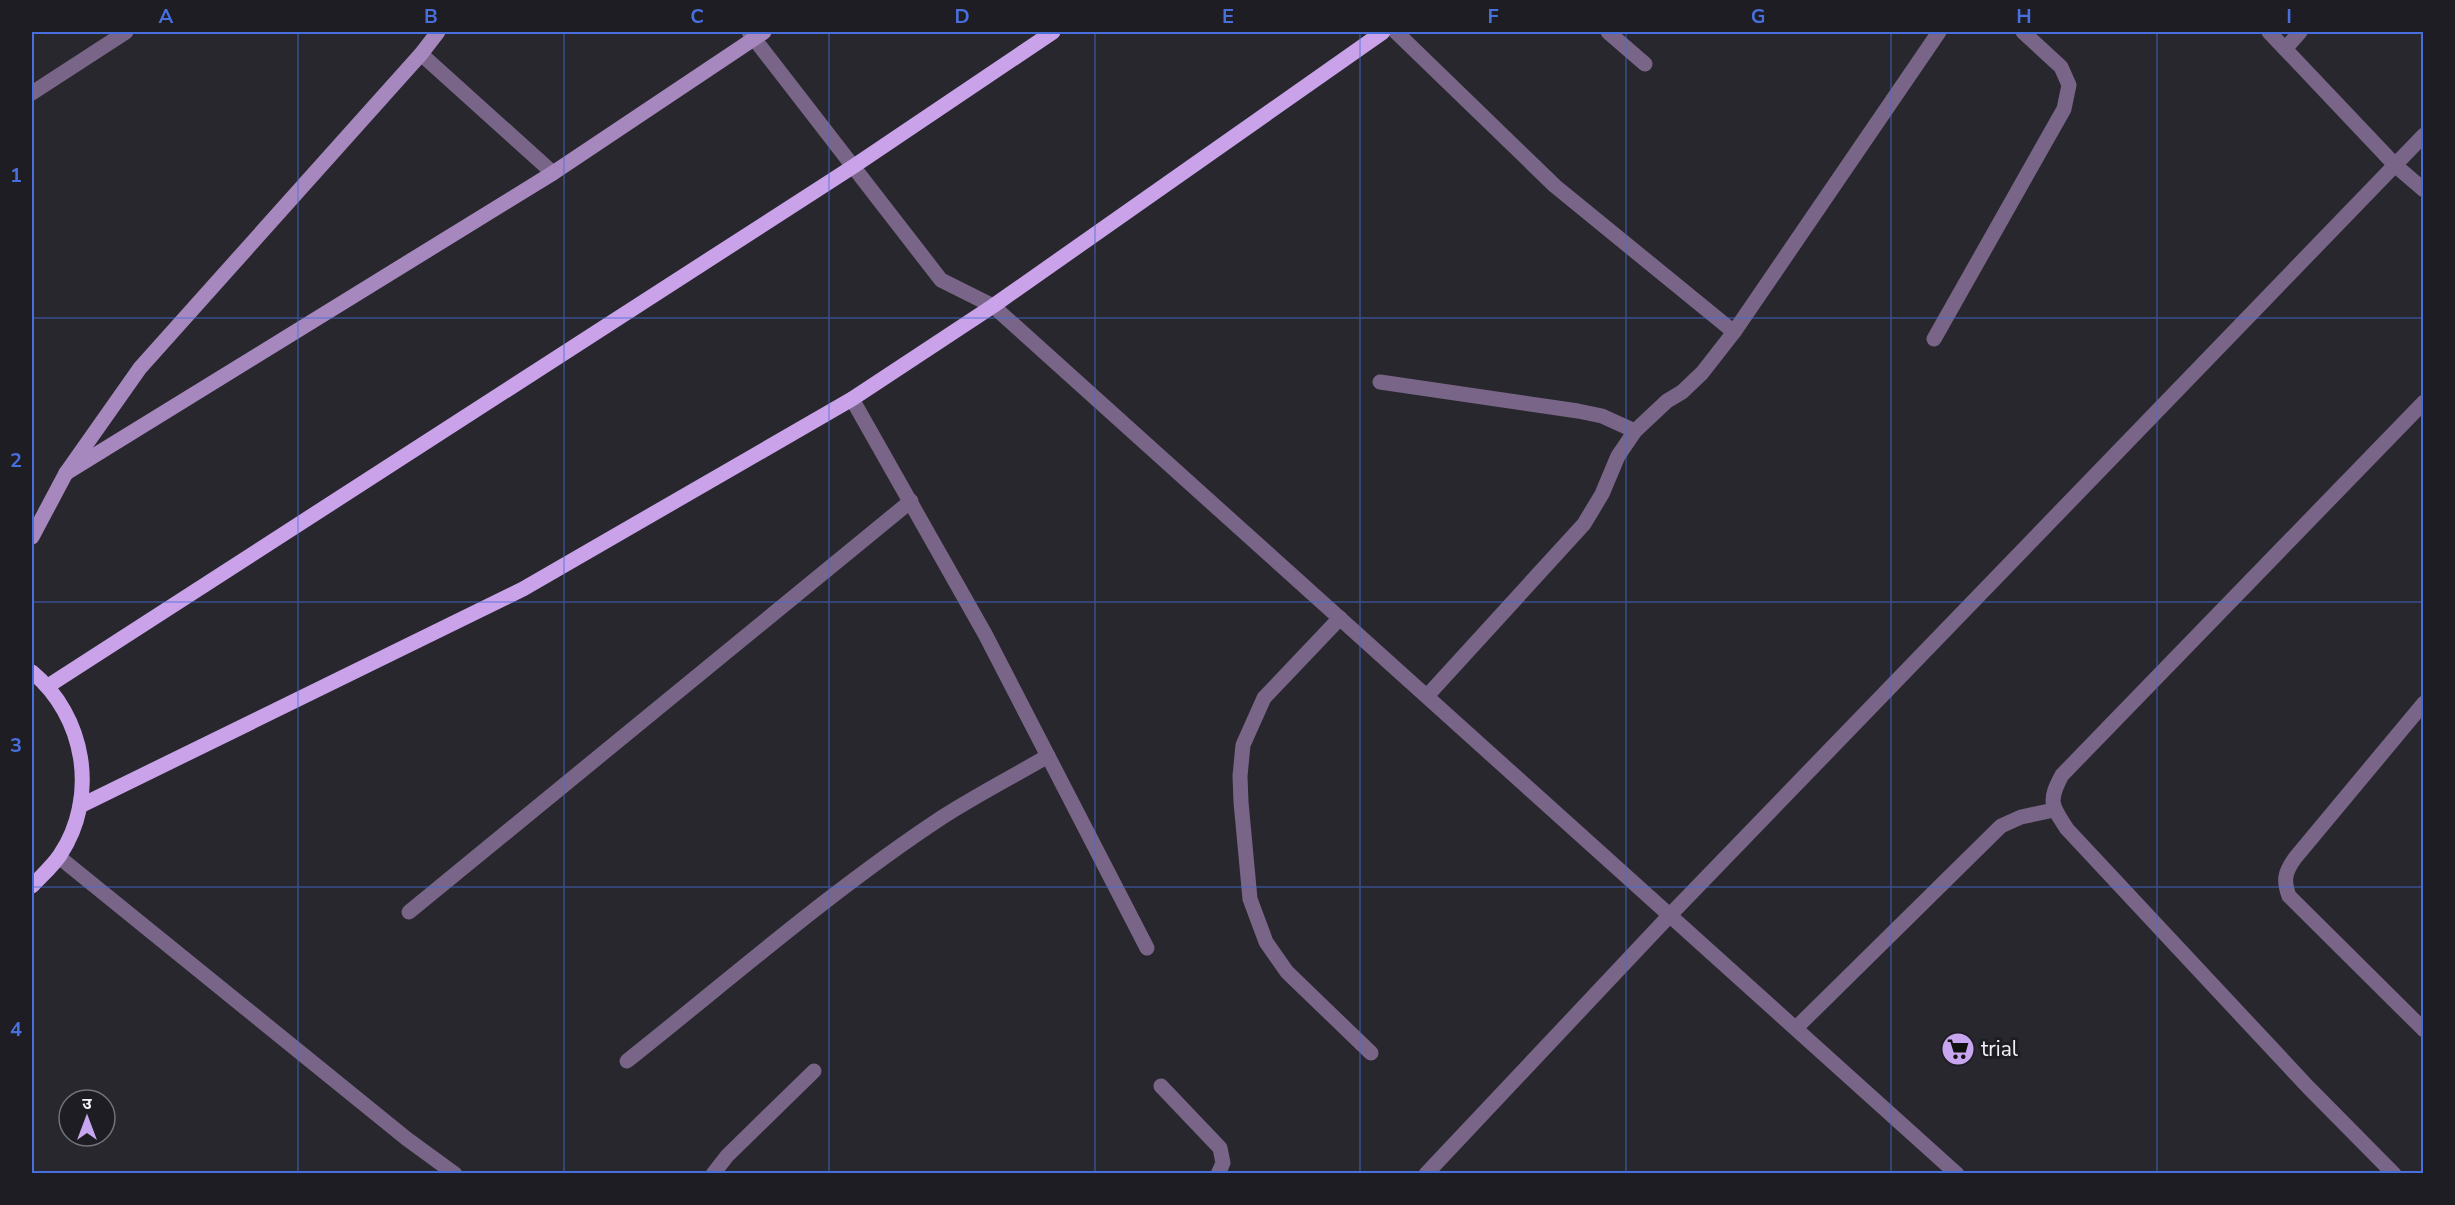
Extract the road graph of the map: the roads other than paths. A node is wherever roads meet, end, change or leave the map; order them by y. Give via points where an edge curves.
1 (126, 32) edge
2 (438, 32) edge
3 (1053, 32) edge
4 (1383, 32) edge
5 (1396, 32) edge
6 (1608, 32) edge
7 (1940, 32) edge
8 (2269, 32) edge
9 (2300, 32) edge
10 (756, 34) edge
11 (2031, 34) edge
12 (2285, 49) junction
13 (421, 54) junction
14 (1645, 64) dead end
15 (32, 93) edge
16 (2424, 135) edge
17 (854, 166) junction
18 (2396, 166) junction
19 (553, 173) junction
20 (2424, 190) edge
21 (993, 306) junction
22 (1734, 332) junction
23 (1934, 339) dead end
24 (1380, 382) dead end
25 (852, 399) junction
26 (2422, 406) edge
27 (1635, 431) junction
28 (66, 473) junction
29 (911, 501) junction
30 (32, 537) edge
31 (1340, 618) junction
32 (32, 672) edge
33 (48, 686) junction
34 (1427, 696) junction
35 (2424, 703) edge
36 (1048, 756) junction
37 (80, 806) junction
38 (2054, 810) junction
39 (59, 857) junction
40 (32, 886) edge
41 (409, 912) dead end
42 (1670, 915) junction
43 (1147, 948) dead end
44 (1796, 1028) junction
45 (2424, 1030) edge
46 (1371, 1053) dead end
47 (627, 1061) dead end
48 (814, 1071) dead end
49 (1161, 1086) dead end
50 (455, 1173) edge
51 (713, 1173) edge
52 (1218, 1173) edge
53 (1425, 1173) edge
54 (1957, 1173) edge
55 (2394, 1173) edge

1 - 15 street
2 - 13 street
3 - 17 main road
4 - 21 main road
5 - 22 street via 1555,186
6 - 14 street
7 - 22 street
8 - 12 street
9 - 12 street
10 - 17 street
10 - 19 street
11 - 23 street via 2061,67 2069,85 2064,109
12 - 18 street
13 - 19 street
13 - 28 street via 140,368
16 - 18 street
17 - 21 street via 941,280
17 - 33 main road
18 - 20 street
18 - 42 street
19 - 28 street
21 - 25 main road
21 - 31 street
22 - 27 street via 1702,373
24 - 27 street via 1578,411 1602,416
25 - 29 street
25 - 37 main road via 523,590
26 - 38 street via 2062,775 2053,793
27 - 34 street via 1584,524
28 - 30 street
29 - 36 street
29 - 41 street
31 - 34 street
31 - 46 street via 1264,698 1243,745 1241,802 1250,899 1266,942 1287,972
32 - 33 main road
33 - 37 main road via 71,722 82,763
34 - 42 street
35 - 45 street via 2295,858 2285,879 2289,896
36 - 43 street
36 - 47 street via 942,817 855,879
37 - 39 main road
38 - 44 street via 2001,826
38 - 55 street via 2067,829 2308,1087
39 - 40 main road
39 - 50 street via 398,1132
42 - 44 street
42 - 53 street
44 - 54 street
48 - 51 street
49 - 52 street via 1220,1148 1223,1163

